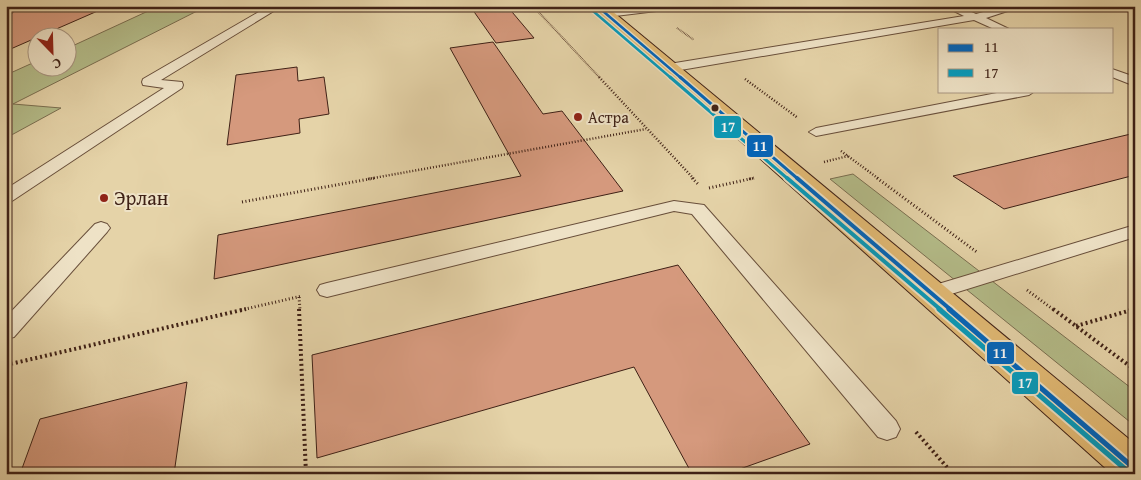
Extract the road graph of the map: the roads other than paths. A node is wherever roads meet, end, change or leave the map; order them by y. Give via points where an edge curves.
1 (277, 6) edge
2 (673, 6) edge
3 (949, 6) edge
4 (1018, 6) edge
5 (602, 10) edge
6 (976, 18) junction
7 (1001, 28) edge
8 (669, 68) junction
9 (1114, 74) edge
10 (1135, 82) edge
11 (1024, 92) edge
12 (816, 132) road end
13 (6, 198) edge
14 (101, 228) dead end
15 (1135, 231) edge
16 (327, 290) road end
17 (932, 293) junction
18 (6, 330) edge
19 (887, 429) dead end
20 (1135, 469) edge

1 - 13 lane via 148,82 177,85
2 - 5 lane
3 - 6 lane
4 - 6 lane
5 - 8 main road
6 - 7 lane
6 - 8 lane
8 - 17 main road
9 - 10 lane
11 - 12 lane
14 - 18 lane
15 - 17 lane
16 - 19 lane via 674,206 698,209
17 - 20 main road

